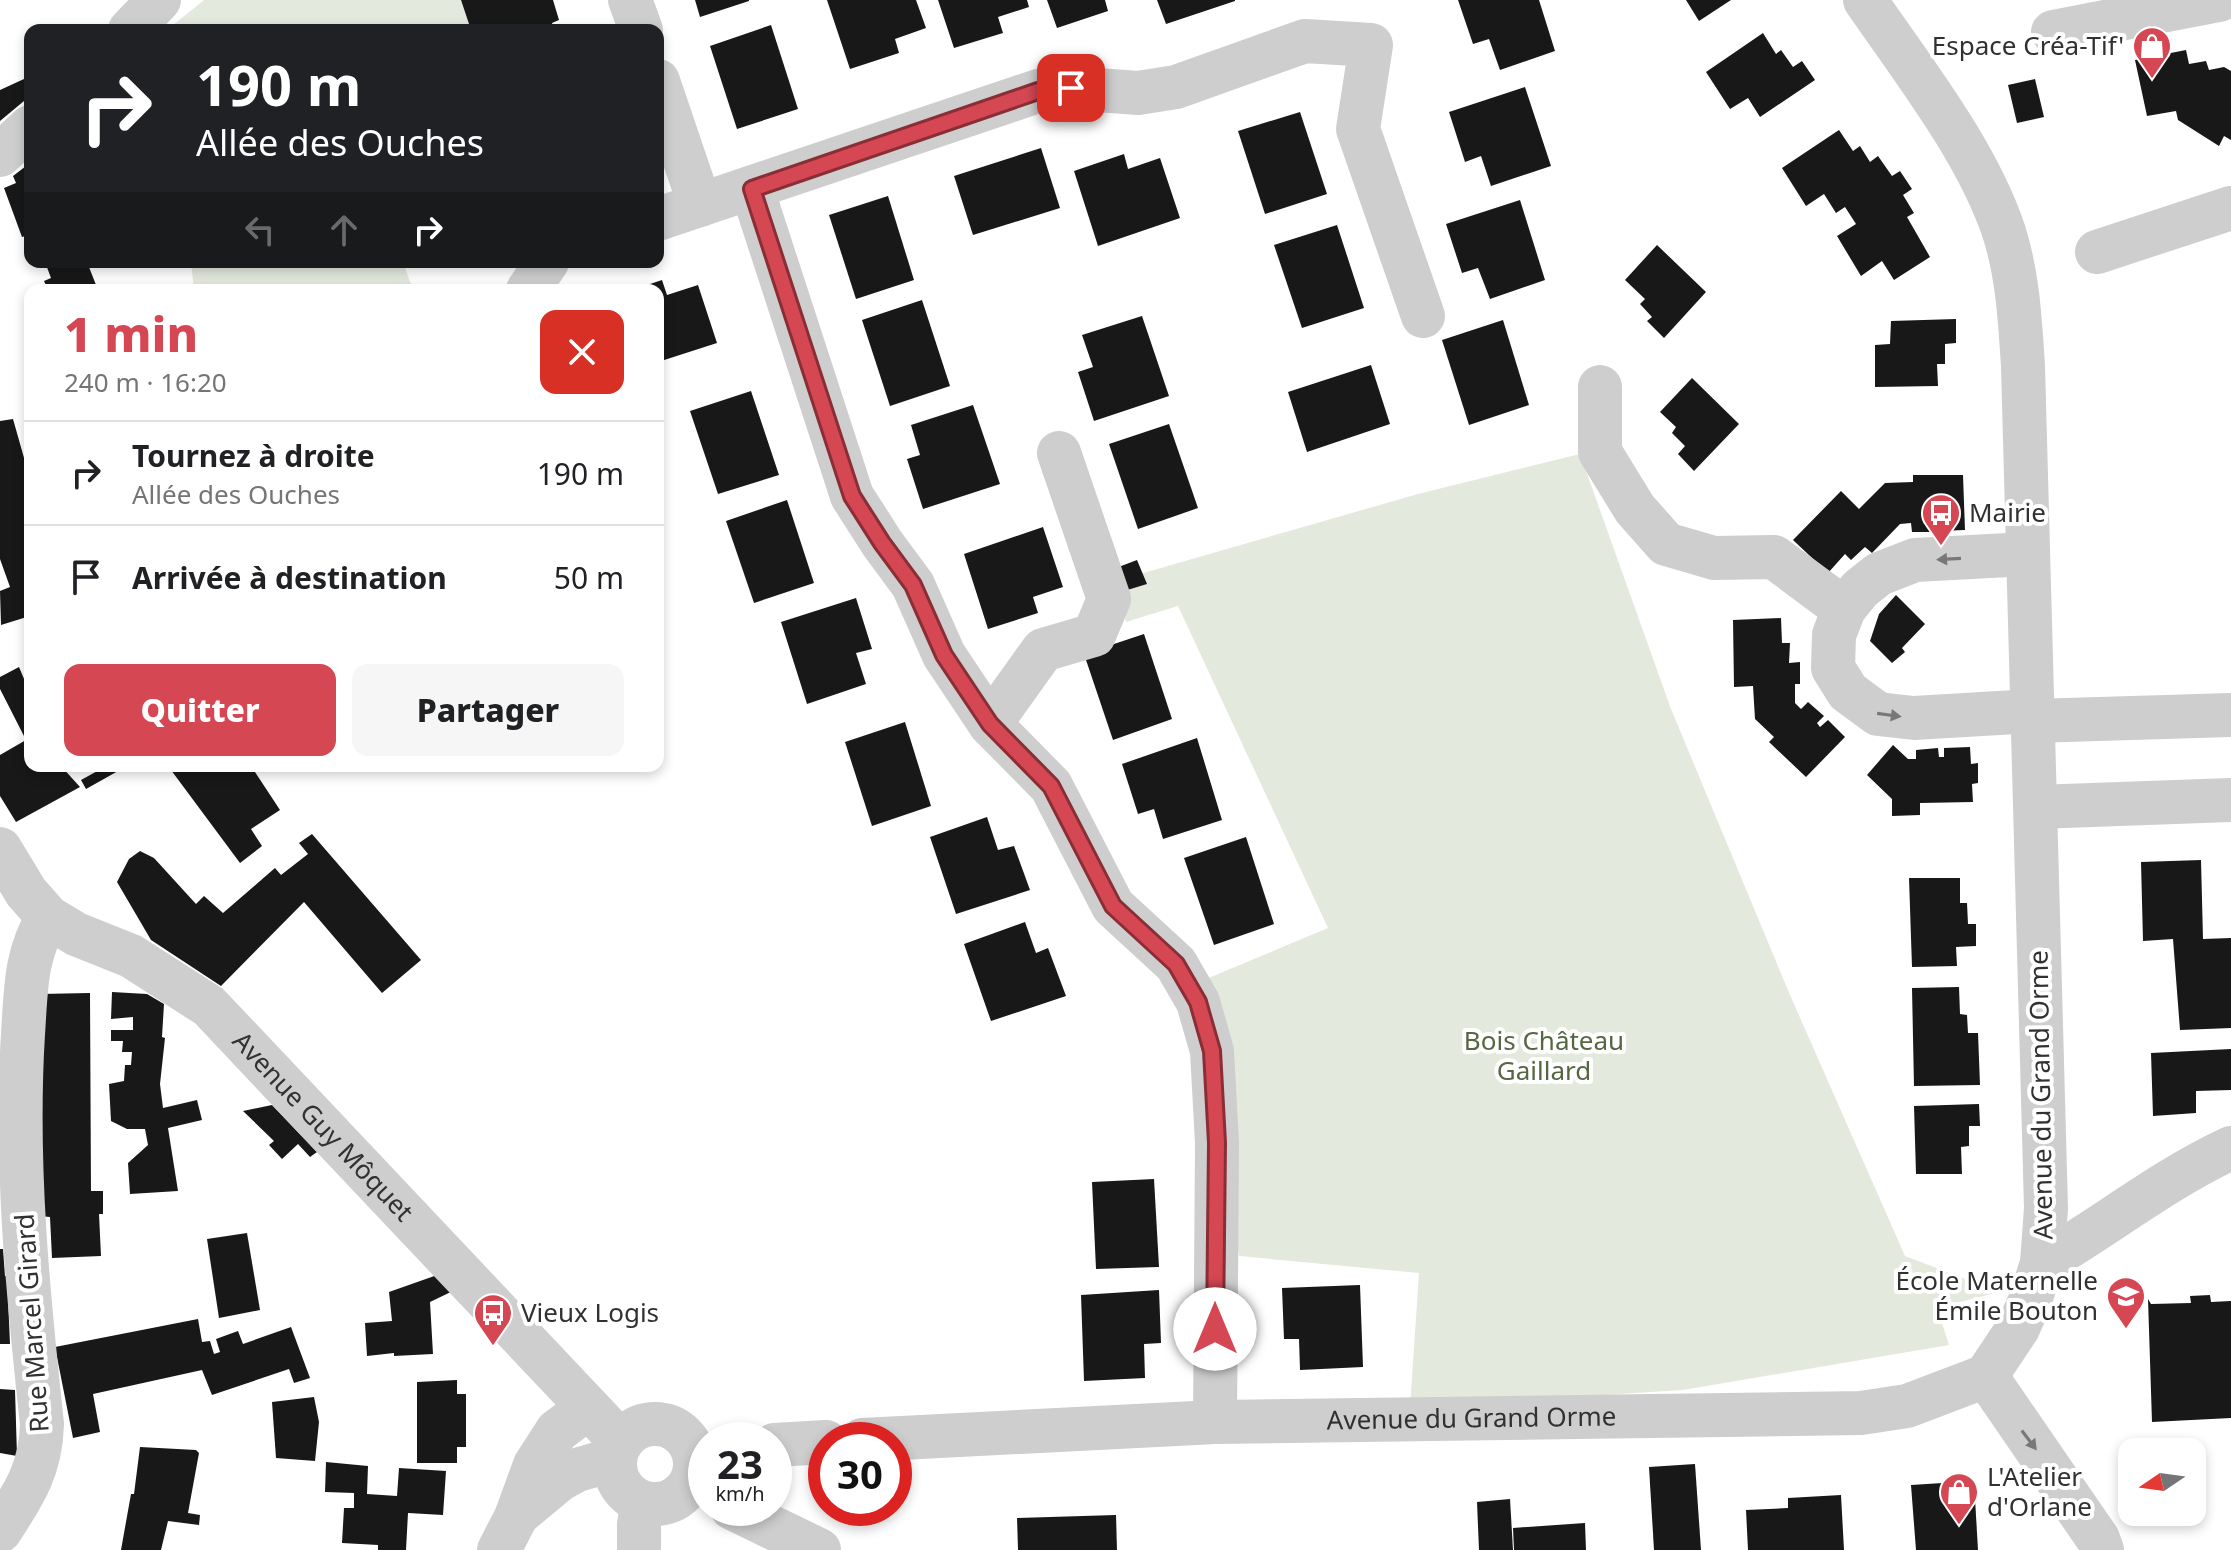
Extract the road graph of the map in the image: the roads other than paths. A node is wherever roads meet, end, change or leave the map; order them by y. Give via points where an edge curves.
1 (159, 0) edge
2 (630, 0) edge
3 (1865, 0) edge
4 (2219, 0) edge
5 (136, 24) edge
6 (639, 24) edge
7 (2053, 32) dead end
8 (664, 99) edge
9 (24, 133) edge
10 (0, 155) edge
11 (752, 189) junction
12 (700, 205) junction
13 (2231, 208) edge
14 (664, 217) edge
15 (2097, 252) dead end
16 (1423, 316) dead end
17 (1600, 387) dead end
18 (1059, 453) dead end
19 (2027, 554) junction
20 (1844, 609) junction
21 (2231, 715) edge
22 (2033, 716) junction
23 (990, 724) junction
24 (2231, 800) edge
25 (2036, 807) junction
26 (0, 849) edge
27 (48, 917) junction
28 (2231, 1148) edge
29 (2042, 1263) junction
30 (1986, 1376) junction
31 (588, 1408) junction
32 (1215, 1422) junction
33 (912, 1437) edge
34 (688, 1445) edge
35 (618, 1451) junction
36 (688, 1481) edge
37 (643, 1503) junction
38 (769, 1526) edge
39 (0, 1531) edge
40 (507, 1533) edge
41 (639, 1550) edge
42 (819, 1550) edge
43 (2102, 1550) edge

1 - 5 street
2 - 6 street
3 - 19 street, Avenue du Grand Orme via 1945,118 1987,191 2004,234 2018,291
4 - 7 street
8 - 12 street
9 - 10 street
11 - 12 street
11 - 16 street via 1038,91 1138,93 1176,87 1305,41 1371,45 1358,129
11 - 23 street via 852,496 913,585 944,655
12 - 14 street
13 - 15 street
17 - 20 street via 1600,452 1635,509 1666,544 1714,558 1774,557
18 - 23 street via 1109,599 1094,635 1043,650
19 -> 20 street via 1915,560 1879,574
19 - 22 street, Avenue du Grand Orme
20 -> 22 street via 1834,635 1833,668 1848,692 1878,714
21 - 22 street
22 - 25 street, Avenue du Grand Orme
23 - 32 street via 1051,786 1113,906 1176,964 1198,1002 1212,1051 1217,1143
24 - 25 street
25 - 29 street, Avenue du Grand Orme via 2046,1208
26 - 27 street, Avenue Guy Môquet
27 - 31 street, Avenue Guy Môquet via 131,956 209,1006
27 - 39 street, Rue Marcel Girard via 35,939 27,971 21,1084 20,1160 41,1444 27,1489
28 - 29 street
29 - 30 street, Avenue du Grand Orme via 2018,1328
30 - 32 street, Avenue du Grand Orme via 1907,1406 1861,1413
30 -> 43 street
31 - 35 street, Avenue Guy Môquet
31 - 40 street via 557,1431 535,1465
32 - 33 street, Avenue du Grand Orme
34 - 35 street via 672,1427 658,1423 631,1431
35 - 37 street via 615,1473 621,1486
35 - 40 street via 549,1488
36 - 37 street via 669,1503
37 - 41 street
38 - 42 street

